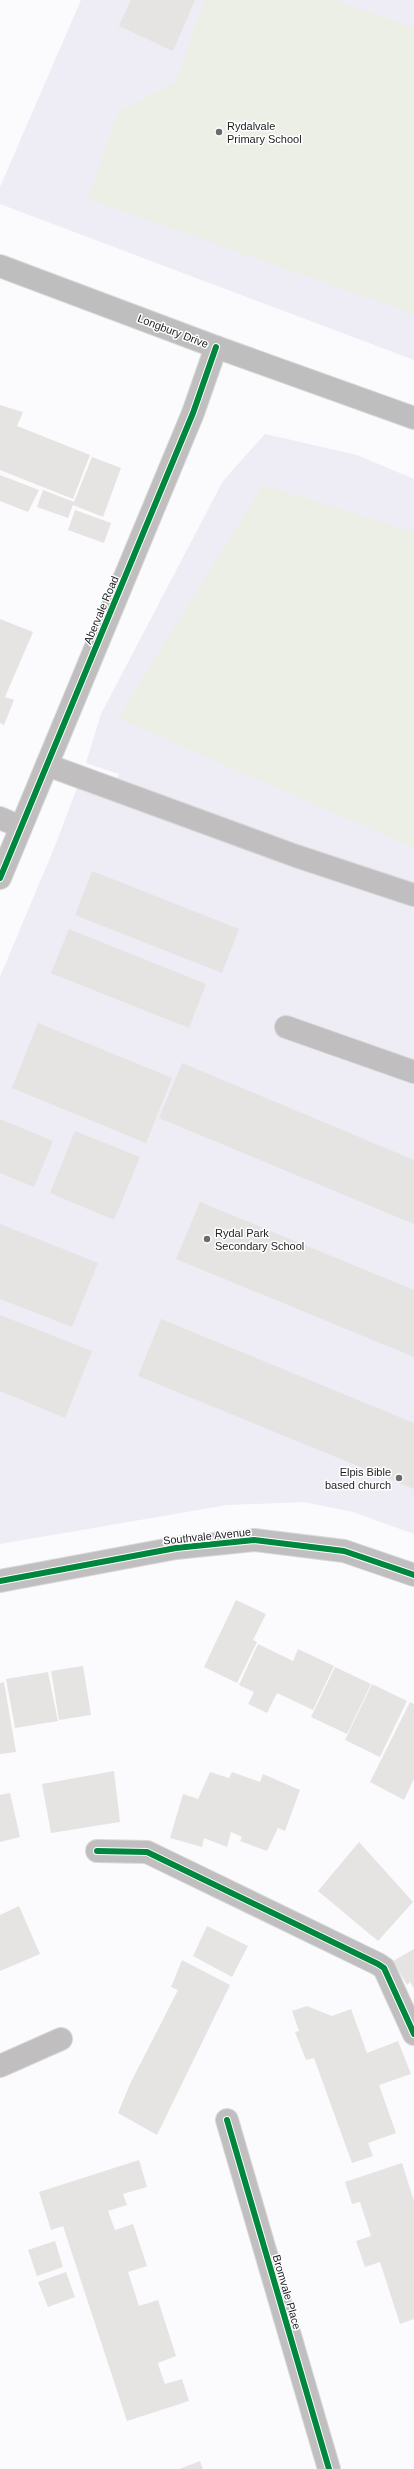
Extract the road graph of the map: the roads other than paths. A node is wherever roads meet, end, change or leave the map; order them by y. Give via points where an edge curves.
1 (0, 266) edge
2 (216, 347) junction
3 (414, 418) edge
4 (47, 765) junction
5 (0, 818) edge
6 (21, 827) junction
7 (0, 878) edge
8 (414, 895) edge
9 (286, 1027) dead end
10 (414, 1072) edge
11 (414, 1575) edge
12 (0, 1581) edge
13 (98, 1851) dead end
14 (414, 2034) edge
15 (61, 2040) dead end
16 (0, 2066) edge
17 (227, 2120) dead end
18 (329, 2469) edge

1 - 2 street, Longbury Drive
2 - 3 street, Longbury Drive
2 - 4 street, Abervale Road via 193,413
4 - 6 street, Abervale Road
4 - 8 street via 296,856
5 - 6 street
6 - 7 street, Abervale Road
9 - 10 street
11 - 12 street, Southvale Avenue via 344,1551 254,1540 176,1548
13 - 14 street via 147,1852 378,1964 384,1968
15 - 16 street
17 - 18 street, Bromvale Place

